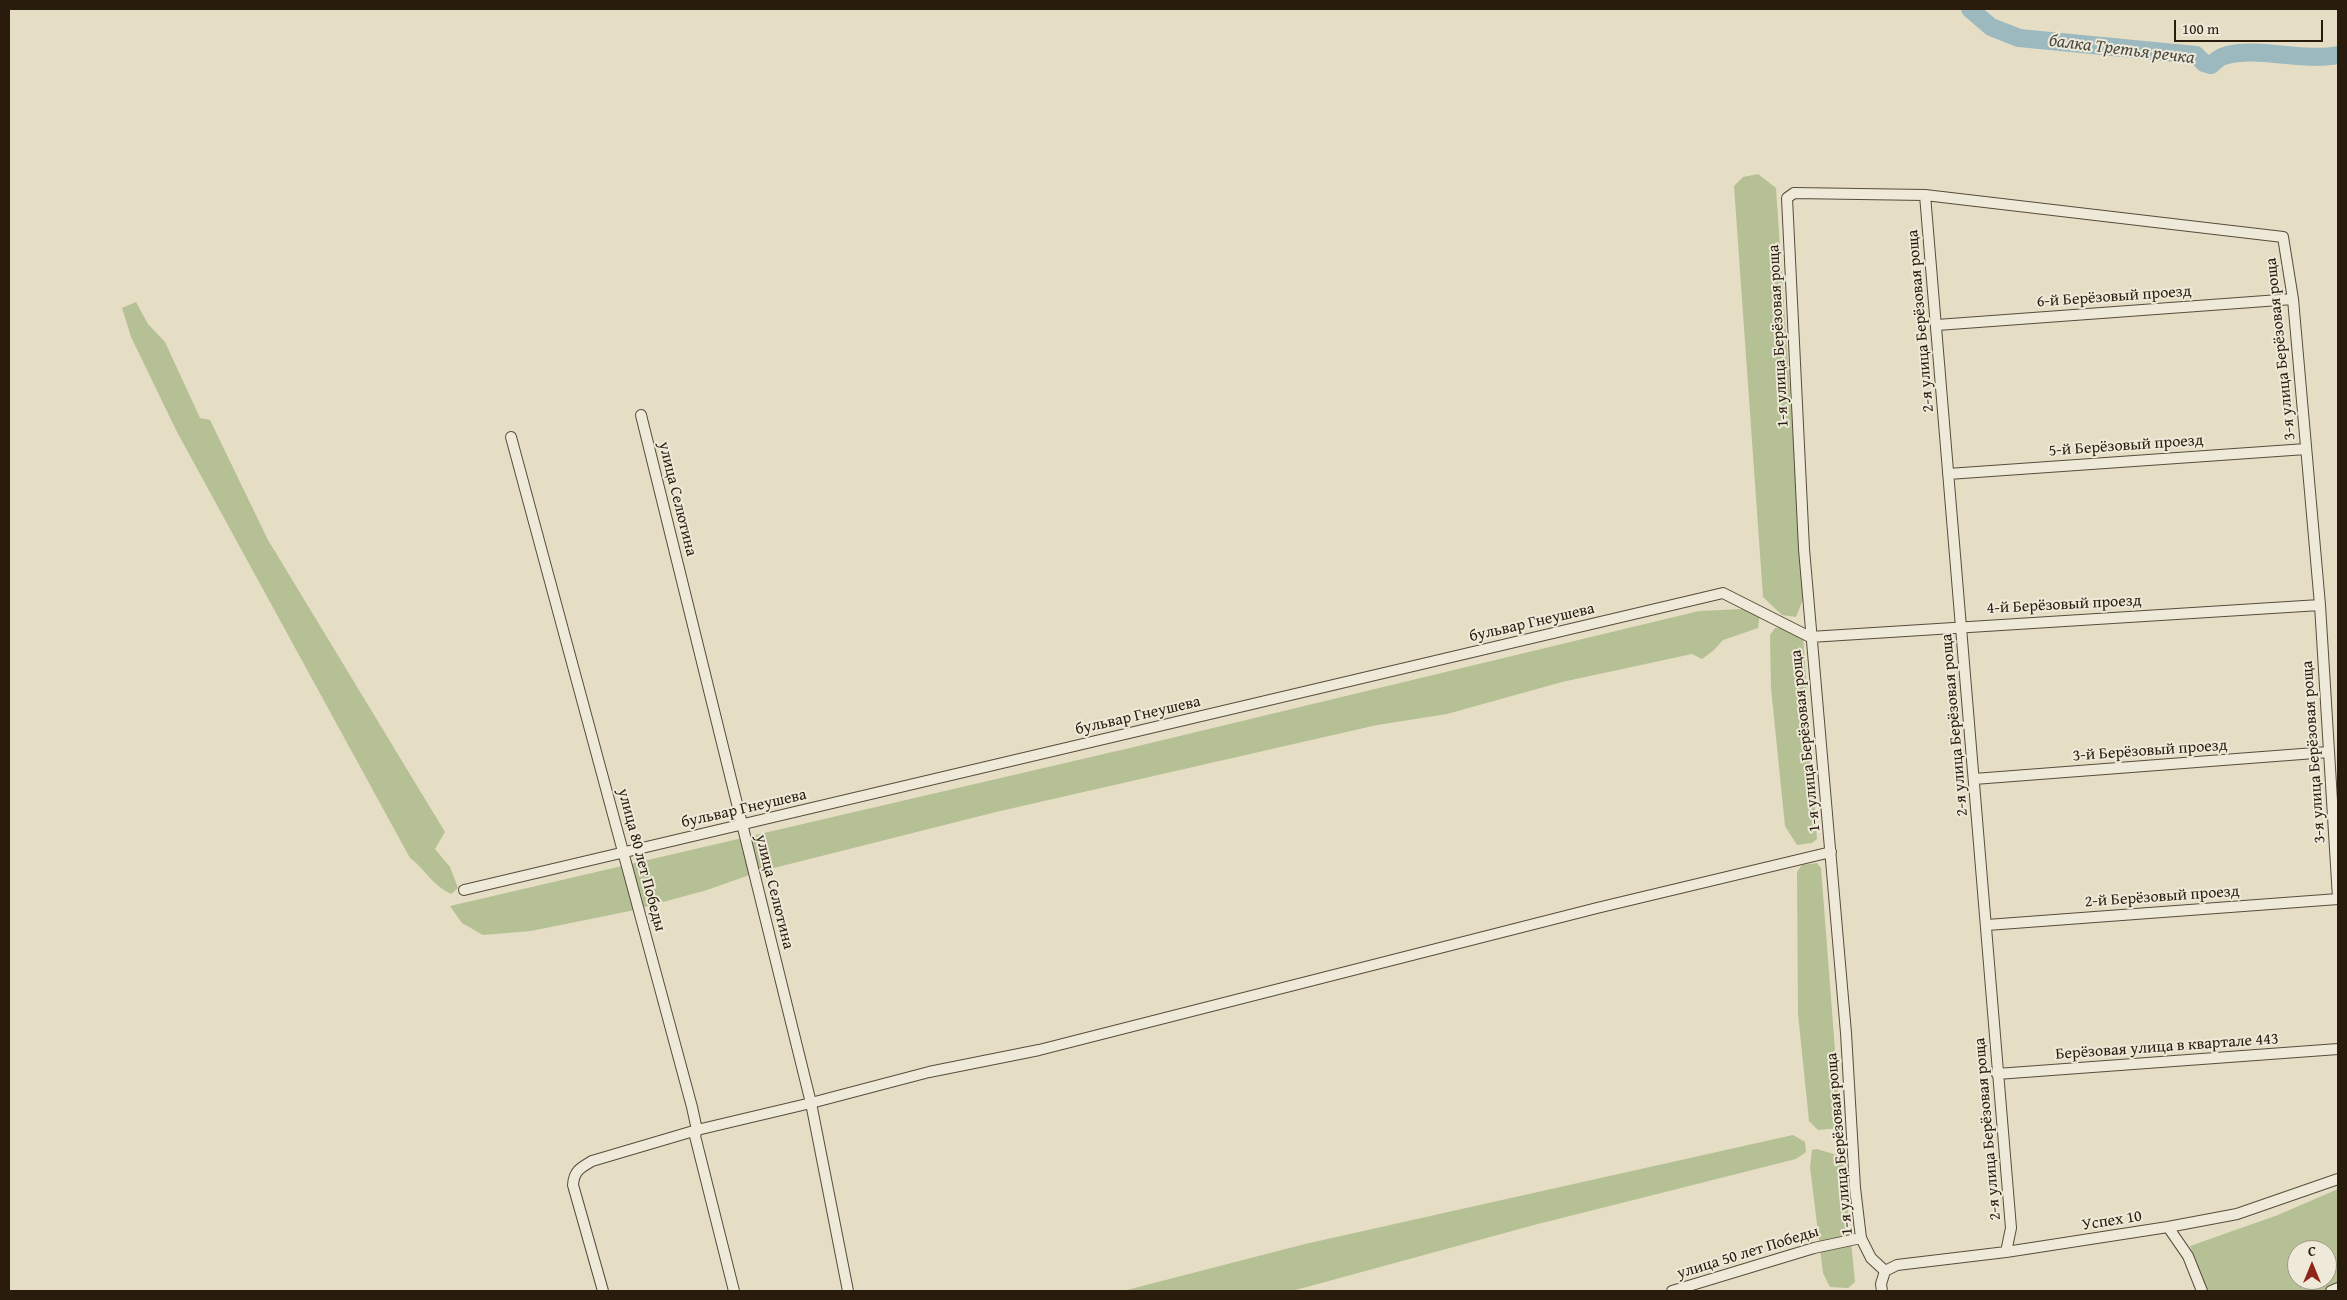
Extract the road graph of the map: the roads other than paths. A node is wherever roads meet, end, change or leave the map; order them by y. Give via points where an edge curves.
1 (1925, 195) junction
2 (1787, 198) joint
3 (2294, 299) junction
4 (1937, 324) junction
5 (641, 415) dead end
6 (511, 437) dead end
7 (2306, 449) junction
8 (1948, 474) junction
9 (2320, 605) junction
10 (1962, 626) junction
11 (1810, 637) junction
12 (2328, 752) junction
13 (1974, 779) junction
14 (742, 825) junction
15 (1831, 852) junction
16 (623, 853) junction
17 (464, 890) dead end
18 (2338, 899) edge
19 (1987, 925) junction
20 (2338, 1049) edge
21 (1998, 1074) junction
22 (811, 1103) junction
23 (697, 1130) junction
24 (2338, 1179) edge
25 (2168, 1227) junction
26 (1861, 1238) junction
27 (2006, 1252) junction
28 (1885, 1271) junction
29 (2338, 1288) edge
30 (602, 1291) edge
31 (734, 1291) edge
32 (848, 1291) edge
33 (1672, 1291) edge
34 (1882, 1291) edge
35 (2202, 1291) edge
36 (2331, 1291) edge

1 - 2 street, 3-я улица Берёзовая роща via 1794,193
1 - 3 street, 3-я улица Берёзовая роща via 2283,237
1 - 4 street, 2-я улица Берёзовая роща
2 - 11 street, 1-я улица Берёзовая роща
3 - 4 street, 6-й Берёзовый проезд
3 - 7 street, 3-я улица Берёзовая роща
4 - 8 street, 2-я улица Берёзовая роща
5 - 14 street, улица Селютина
6 - 16 street, улица 80 лет Победы
7 - 8 street, 5-й Берёзовый проезд
7 - 9 street, 3-я улица Берёзовая роща
8 - 10 street, 2-я улица Берёзовая роща
9 - 10 street, 4-й Берёзовый проезд
9 - 12 street, 3-я улица Берёзовая роща
10 - 11 street, 4-й Берёзовый проезд
10 - 13 street, 2-я улица Берёзовая роща
11 - 14 street, бульвар Гнеушева via 1723,593
11 - 15 street, 1-я улица Берёзовая роща
12 - 13 street, 3-й Берёзовый проезд
12 - 18 street, 3-я улица Берёзовая роща
13 - 19 street, 2-я улица Берёзовая роща
14 - 16 street, бульвар Гнеушева
14 - 22 street, улица Селютина
15 - 22 street via 1039,1050 929,1072
15 - 26 street, 1-я улица Берёзовая роща via 1846,1032 1852,1155
16 - 17 street, бульвар Гнеушева
16 - 23 street, улица 80 лет Победы
18 - 19 street, 2-й Берёзовый проезд
19 - 21 street, 2-я улица Берёзовая роща
20 - 21 street, Берёзовая улица в квартале 443
21 - 27 street, 2-я улица Берёзовая роща via 2011,1228
22 - 23 street
22 - 32 street, улица Селютина
23 - 30 street via 592,1161 578,1169 573,1185
23 - 31 street, улица 80 лет Победы via 695,1136
24 - 25 street, Успех 10 via 2237,1214
25 - 27 street, Успех 10
25 - 35 street via 2188,1256
26 - 28 street, 1-я улица Берёзовая роща via 1871,1258
26 - 33 street, улица 50 лет Победы via 1814,1248
27 - 28 street, Успех 10 via 1898,1265
28 - 34 street
29 - 36 street

